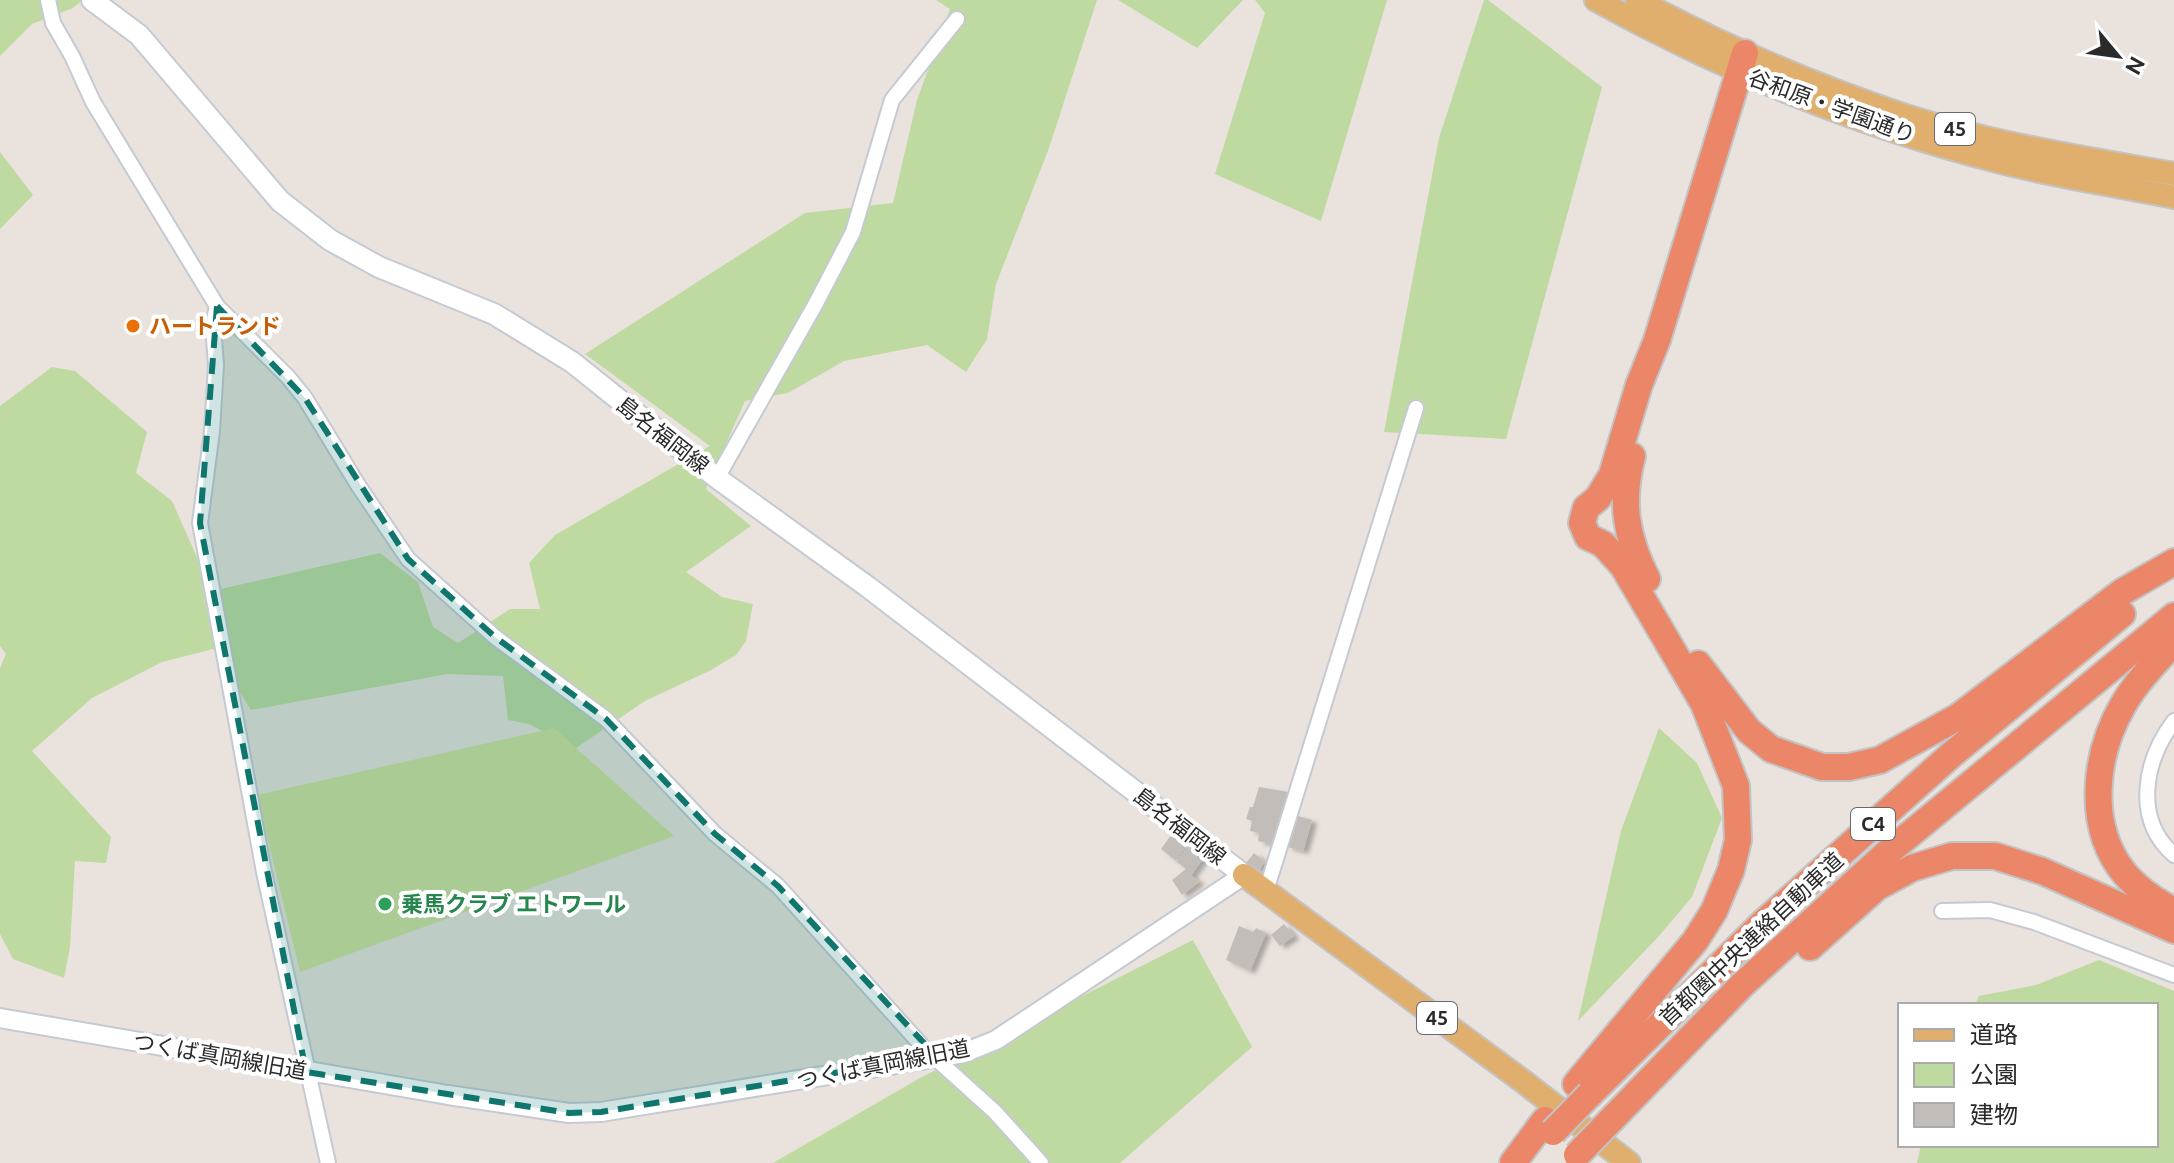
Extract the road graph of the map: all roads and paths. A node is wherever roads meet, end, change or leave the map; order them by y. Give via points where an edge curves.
1 (48, 0) edge
2 (92, 0) edge
3 (1596, 0) edge
4 (1637, 0) edge
5 (957, 19) dead end
6 (1742, 62) junction
7 (2174, 174) edge
8 (2174, 197) edge
9 (217, 306) junction
10 (1657, 340) junction
11 (1416, 408) dead end
12 (717, 478) junction
13 (2174, 562) edge
14 (2174, 574) edge
15 (2174, 616) edge
16 (2174, 643) edge
17 (2174, 721) edge
18 (2174, 855) edge
19 (1244, 875) junction
20 (1266, 891) junction
21 (1942, 911) dead end
22 (2174, 911) edge
23 (2174, 930) edge
24 (2174, 975) edge
25 (0, 1018) edge
26 (936, 1056) junction
27 (306, 1072) junction
28 (1583, 1089) junction
29 (1617, 1121) junction
30 (1549, 1126) junction
31 (1578, 1160) edge
32 (328, 1163) edge
33 (1041, 1163) edge
34 (1513, 1163) edge
35 (1524, 1163) edge
36 (1629, 1163) edge

1 - 9 street via 53,23 93,102
2 - 12 main road, 島名福岡線 via 139,35 280,201 306,224 379,267 532,335
3 - 6 main road, 谷和原・学園通り / 45 via 1648,29
4 - 6 main road, 谷和原・学園通り / 45
5 - 12 street via 892,100 853,232
6 - 7 main road, 谷和原・学園通り / 45 via 1901,115
6 - 8 main road, 谷和原・学園通り / 45 via 1816,104 2002,163
6 - 10 highway
9 - 26 street via 305,398 408,559 495,637 606,719 715,834 778,886
9 - 27 street via 212,431 200,523
10 - 13 highway via 1651,394 1625,489 1631,545 1728,707 1771,749 1793,759 1849,767 1880,760 1917,741 1958,717 2122,592
10 - 28 highway via 1612,475 1586,508 1582,523 1588,537 1603,544 1623,566 1704,704 1736,786 1738,840 1714,911
11 - 20 street
12 - 19 main road, 島名福岡線
14 - 28 highway, 首都圏中央連絡自動車道 / C4 via 1951,755
15 - 29 highway, 首都圏中央連絡自動車道 / C4 via 1886,854 1742,985
16 - 22 highway via 2123,704 2108,736 2099,778 2102,828 2113,856 2135,884
17 - 18 street via 2156,754 2146,802 2150,824
19 - 20 main road, 45
19 - 26 street, つくば真岡線旧道 via 996,1040 964,1053
20 - 36 main road, 45
21 - 24 street via 1990,910 2034,922
23 - 29 highway via 2042,871 1995,856 1952,856 1912,868 1877,887
25 - 27 street, つくば真岡線旧道
26 - 27 street, つくば真岡線旧道 via 569,1113
26 - 33 street
27 - 32 street
28 - 30 highway, 首都圏中央連絡自動車道 / C4, bridge
29 - 31 highway, 首都圏中央連絡自動車道 / C4, bridge
30 - 34 highway
30 - 35 highway, 首都圏中央連絡自動車道 / C4

